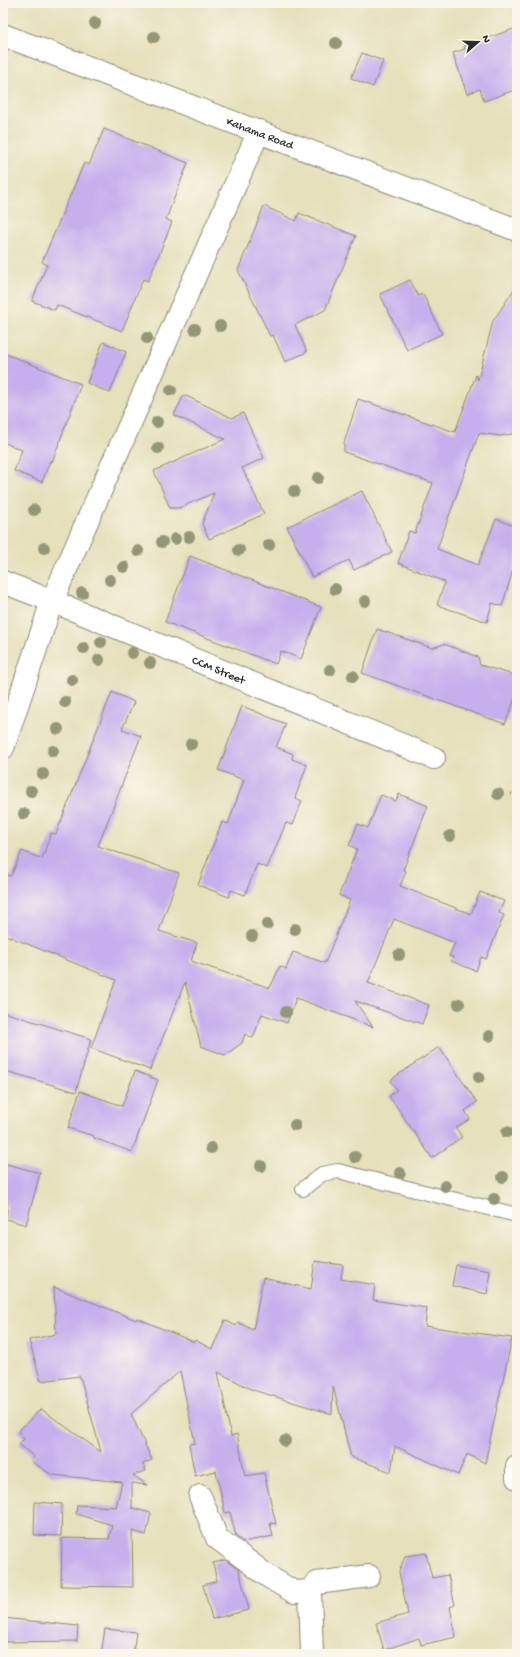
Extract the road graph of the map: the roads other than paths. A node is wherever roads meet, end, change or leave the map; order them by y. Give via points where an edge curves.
1 (3, 35) edge
2 (259, 131) junction
3 (517, 230) edge
4 (3, 582) edge
5 (52, 601) junction
6 (3, 748) edge
7 (434, 758) dead end
8 (303, 1189) dead end
9 (517, 1215) edge
10 (517, 1466) edge
11 (517, 1478) edge
12 (200, 1496) dead end
13 (369, 1576) dead end
14 (310, 1591) junction
15 (312, 1654) edge

1 - 2 street, Kahama Road
2 - 3 street, Kahama Road
2 - 5 street
4 - 5 street, CCM Street
5 - 6 street
5 - 7 street, CCM Street
8 - 9 lane via 322,1174 338,1171
10 - 11 street
12 - 14 street via 217,1538 269,1577 294,1592
13 - 14 street via 317,1583
14 - 15 street

